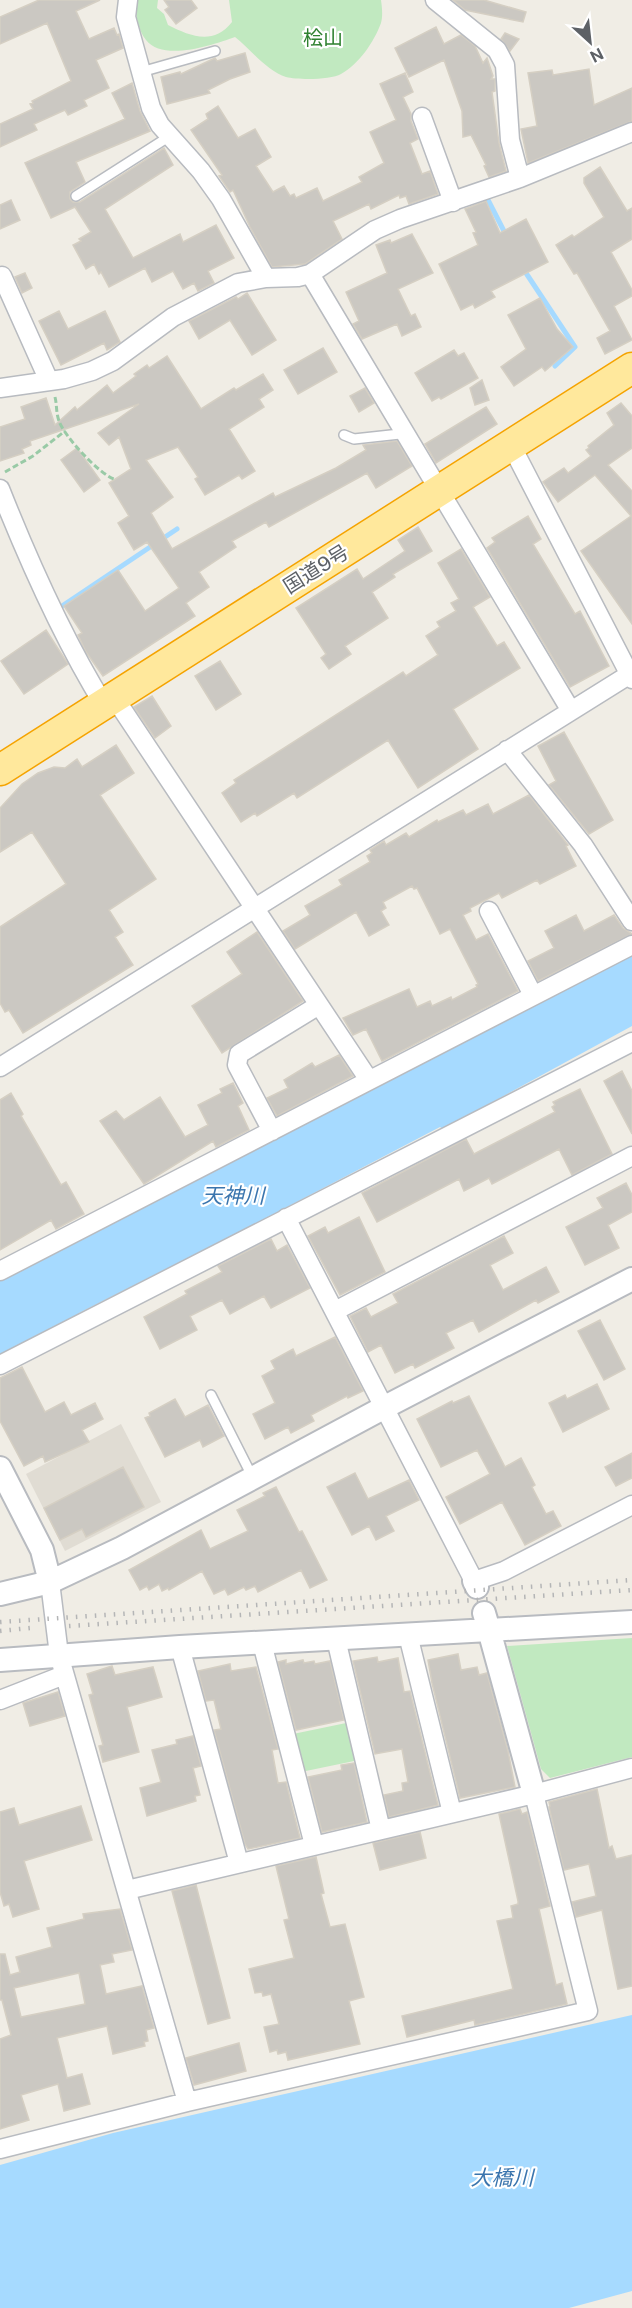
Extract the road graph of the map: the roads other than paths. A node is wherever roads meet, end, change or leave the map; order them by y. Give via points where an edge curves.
1 (128, 0) edge
2 (435, 0) edge
3 (215, 51) dead end
4 (141, 72) junction
5 (422, 117) dead end
6 (632, 132) edge
7 (170, 136) junction
8 (520, 178) junction
9 (76, 196) dead end
10 (453, 202) junction
11 (310, 274) junction
12 (2, 276) dead end
13 (266, 278) junction
14 (632, 368) edge
15 (49, 381) junction
16 (0, 388) edge
17 (405, 432) junction
18 (344, 435) dead end
19 (511, 445) junction
20 (0, 489) edge
21 (440, 490) junction
22 (5, 519) edge
23 (631, 675) edge
24 (109, 701) junction
25 (571, 711) junction
26 (507, 750) junction
27 (0, 770) edge
28 (254, 907) junction
29 (489, 911) dead end
30 (632, 921) edge
31 (632, 945) edge
32 (533, 995) junction
33 (319, 1005) junction
34 (632, 1042) edge
35 (0, 1067) edge
36 (369, 1080) junction
37 (272, 1131) junction
38 (632, 1156) edge
39 (286, 1218) junction
40 (0, 1271) edge
41 (632, 1278) edge
42 (335, 1311) junction
43 (0, 1365) edge
44 (211, 1395) dead end
45 (385, 1407) junction
46 (0, 1468) edge
47 (253, 1478) junction
48 (632, 1505) edge
49 (50, 1582) junction
50 (0, 1594) edge
51 (486, 1621) junction
52 (632, 1622) edge
53 (408, 1635) junction
54 (336, 1639) junction
55 (262, 1643) junction
56 (180, 1647) junction
57 (0, 1660) edge
58 (62, 1665) junction
59 (0, 1700) edge
60 (632, 1768) edge
61 (534, 1794) junction
62 (452, 1813) junction
63 (381, 1830) junction
64 (314, 1845) junction
65 (239, 1863) junction
66 (126, 1890) junction
67 (187, 2102) junction
68 (0, 2149) edge

1 - 4 street via 126,17
2 - 8 street via 502,57 510,140
3 - 4 lane
4 - 7 street via 152,108
5 - 10 street
6 - 8 street
7 - 9 lane
7 - 13 street via 221,199
8 - 10 street
10 - 11 street via 375,230
11 - 13 street
11 - 17 street
12 - 15 street
13 - 15 street via 238,283 173,317 104,366 76,377
14 - 19 highway, 国道9号
15 - 16 street
17 - 18 lane via 354,439
17 - 21 street
19 - 21 highway, 国道9号
19 - 23 street
20 - 22 street
21 - 24 highway, 国道9号
21 - 25 street
22 - 24 street via 67,640
23 - 25 street
24 - 27 highway, 国道9号
24 - 28 street
25 - 26 street
26 - 28 street
26 - 30 street via 583,845
28 - 33 street
28 - 35 street
29 - 32 street
31 - 32 street
32 - 36 street
33 - 36 street
33 - 37 street via 239,1054 237,1065
34 - 39 street
36 - 37 street
37 - 40 street
38 - 42 street
39 - 42 street
39 - 43 street
41 - 45 street
42 - 45 street
44 - 47 lane
45 - 47 street
45 - 48 street via 476,1584
46 - 49 street via 42,1550
47 - 49 street
49 - 50 street
49 - 58 street
51 - 52 street
51 - 53 street
51 - 61 street
53 - 54 street
53 - 62 street
54 - 55 street
54 - 63 street
55 - 56 street
55 - 64 street
56 - 58 street
56 - 65 street
57 - 58 street
58 - 59 street
58 - 66 street
60 - 61 street
61 - 62 street
61 - 67 street via 588,2011
62 - 63 street
63 - 64 street
64 - 65 street
65 - 66 street
66 - 67 street
67 - 68 street

